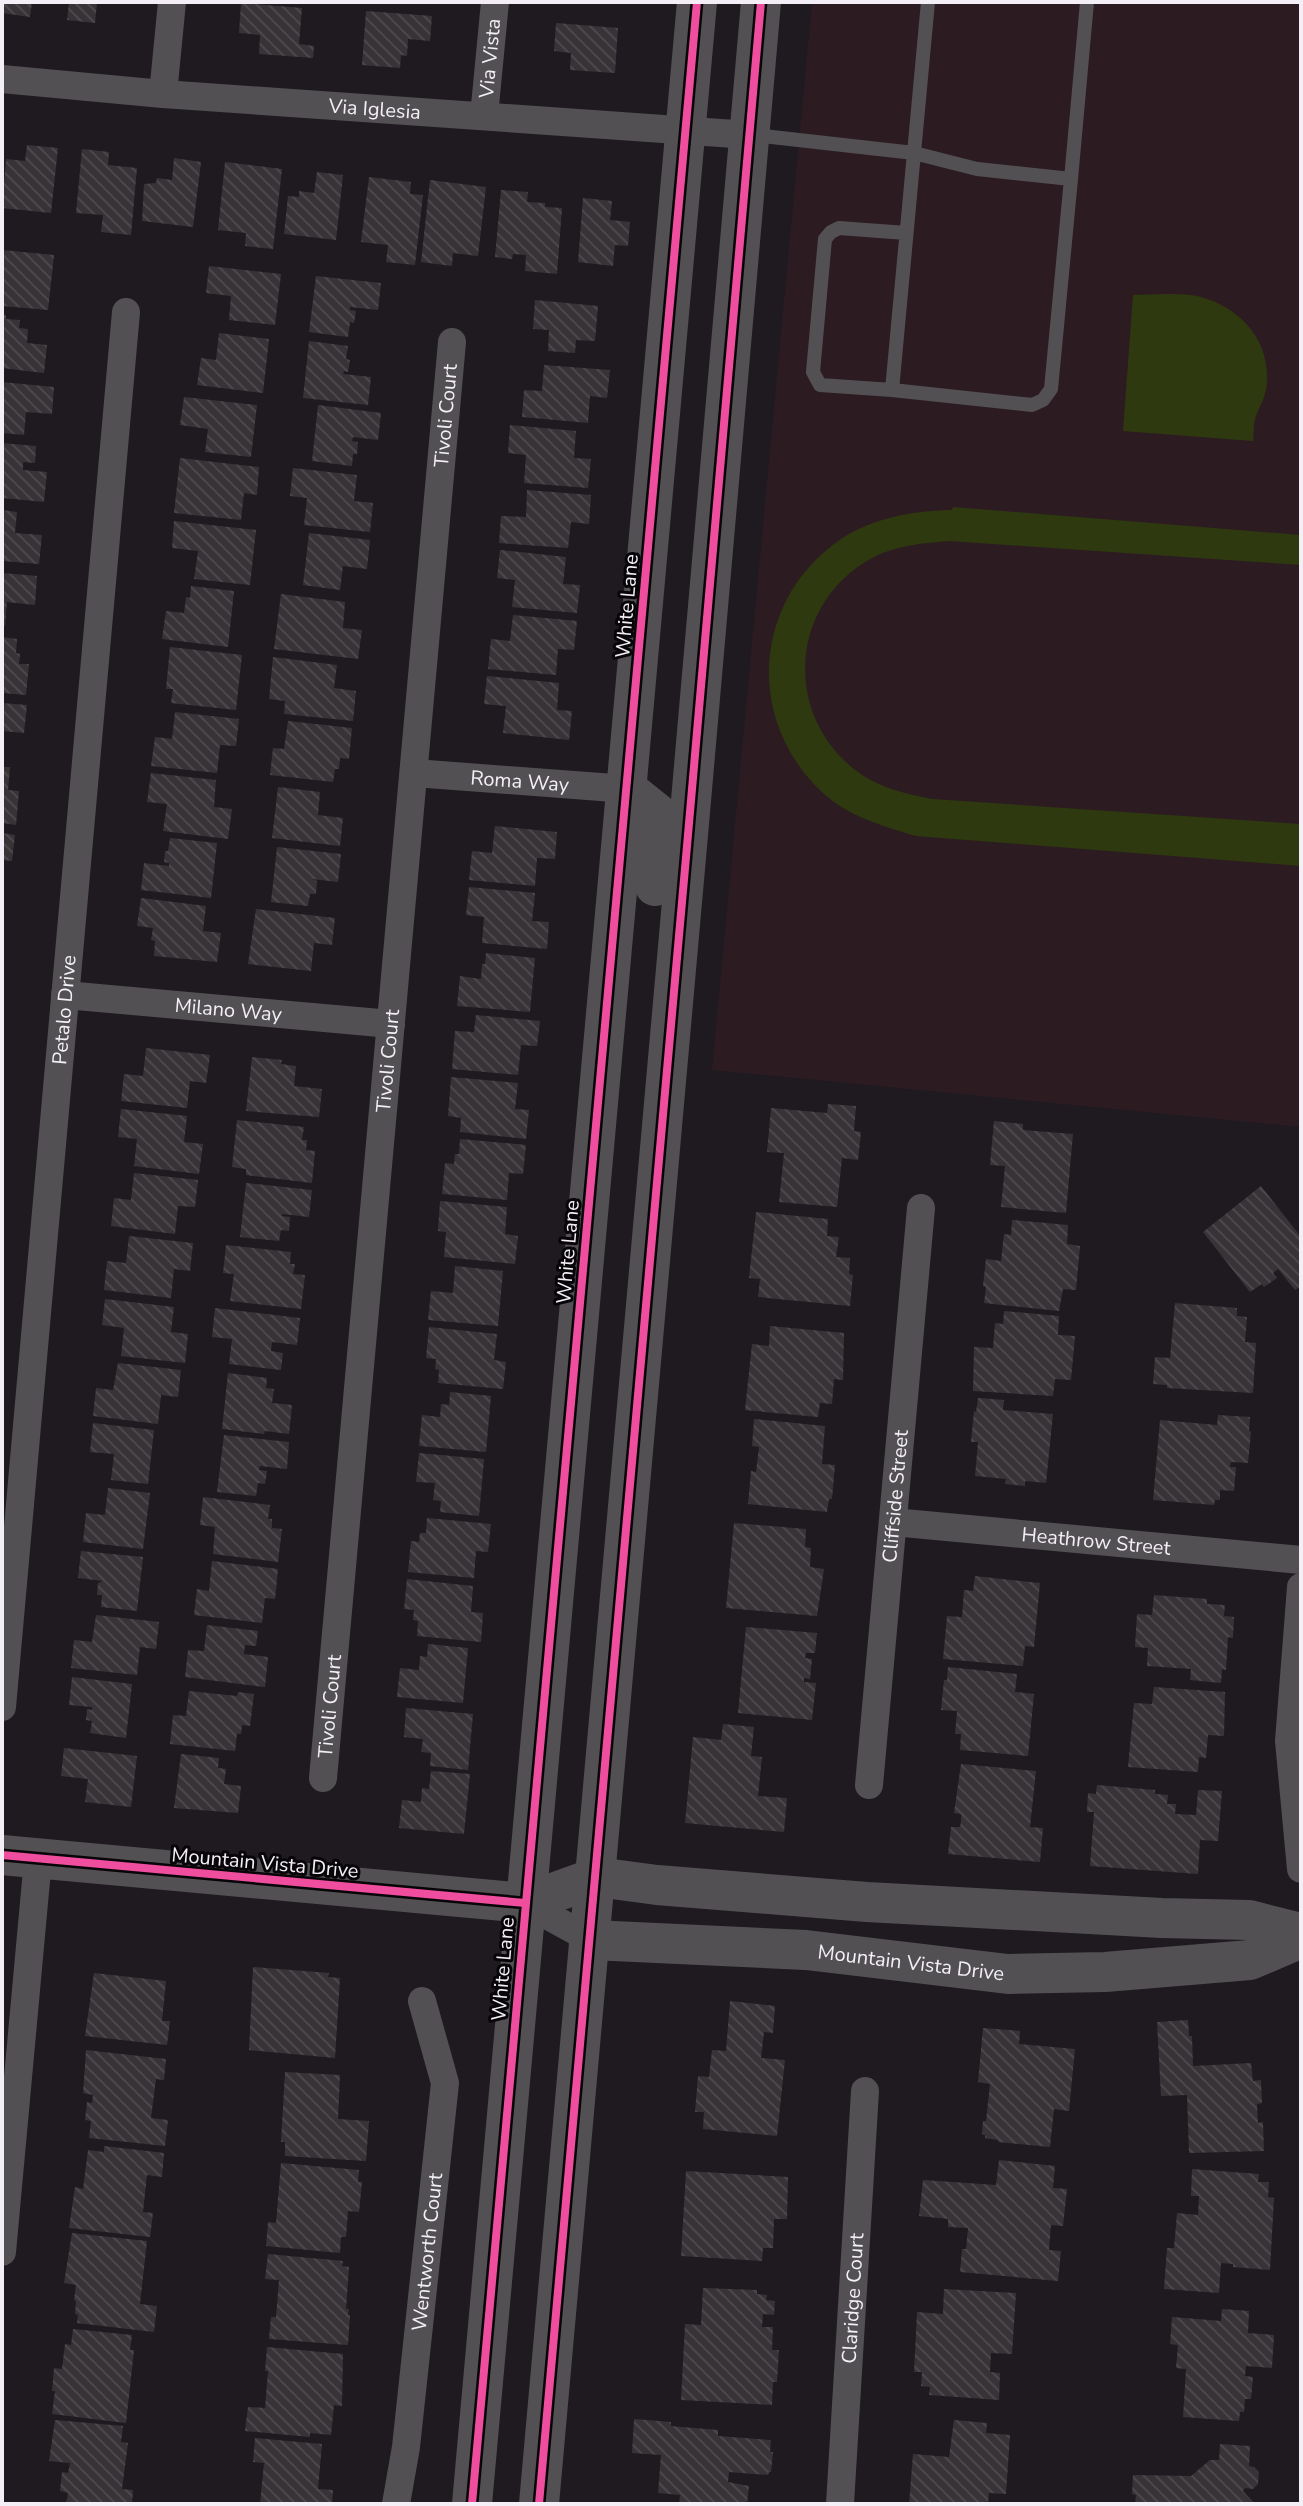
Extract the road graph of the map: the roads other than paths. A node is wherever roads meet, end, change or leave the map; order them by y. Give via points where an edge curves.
1 (172, 2) edge
2 (495, 2) edge
3 (697, 2) edge
4 (761, 2) edge
5 (928, 2) edge
6 (1087, 2) edge
7 (2, 79) edge
8 (163, 94) junction
9 (484, 116) junction
10 (686, 130) junction
11 (749, 135) junction
12 (914, 153) junction
13 (1071, 179) junction
14 (906, 233) junction
15 (126, 312) dead end
16 (452, 342) dead end
17 (892, 390) junction
18 (414, 773) junction
19 (627, 789) junction
20 (675, 958) junction
21 (65, 995) junction
22 (391, 1024) junction
23 (921, 1208) dead end
24 (893, 1522) junction
25 (1301, 1560) edge
26 (1301, 1587) edge
27 (2, 1707) edge
28 (323, 1778) dead end
29 (869, 1785) dead end
30 (20, 1857) edge
31 (1301, 1869) edge
32 (597, 1877) junction
33 (525, 1903) junction
34 (1301, 1936) edge
35 (592, 1940) junction
36 (422, 2001) dead end
37 (865, 2091) dead end
38 (2, 2252) edge
39 (396, 2504) edge
40 (472, 2504) edge
41 (539, 2504) edge
42 (840, 2504) edge

1 - 8 street
2 - 9 street, Via Vista
3 - 10 main road, White Lane
4 - 11 main road
5 - 12 lane
6 - 13 lane
7 - 8 street, Via Iglesia
8 - 9 street, Via Iglesia
9 - 10 street, Via Iglesia
10 - 11 street, Via Iglesia
10 - 19 main road, White Lane
11 - 12 lane
11 - 20 main road
12 - 13 lane via 977,169
12 - 14 lane
13 - 17 lane via 1051,389 1043,400 1032,405
14 - 17 lane
14 - 17 lane via 839,228 825,239 813,372 820,385
15 - 21 street, Petalo Drive
16 - 18 street, Tivoli Court
18 - 19 street, Roma Way
18 - 22 street, Tivoli Court
19 - 20 main road via 657,813 652,926
19 - 33 main road, White Lane
20 - 32 main road
21 - 22 street, Milano Way
21 - 27 street, Petalo Drive
22 - 28 street, Tivoli Court
23 - 24 street, Cliffside Street
24 - 25 street, Heathrow Street
24 - 29 street, Cliffside Street
26 - 31 street via 1289,1741
30 - 33 main road, Mountain Vista Drive
30 - 38 street
32 - 33 main road, Mountain Vista Drive
32 - 34 main road, Mountain Vista Drive via 898,1904 1249,1920
32 - 35 main road
33 - 35 street, Mountain Vista Drive
33 - 40 main road, White Lane
34 - 35 main road, Mountain Vista Drive via 1250,1960 1008,1974 806,1950
35 - 41 main road
36 - 39 street, Wentworth Court via 445,2083
37 - 42 street, Claridge Court

